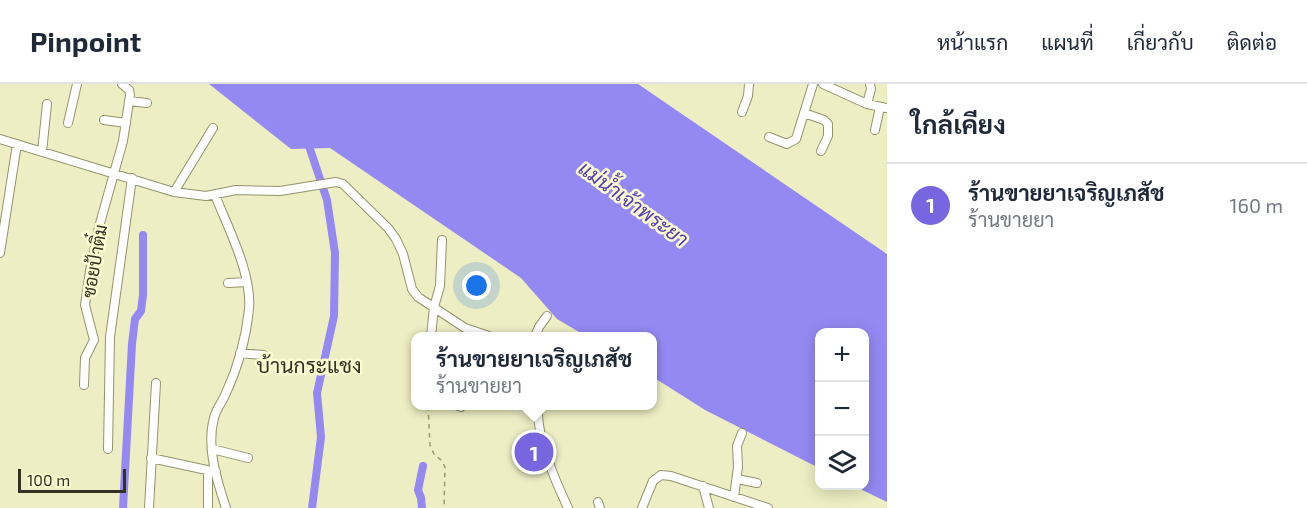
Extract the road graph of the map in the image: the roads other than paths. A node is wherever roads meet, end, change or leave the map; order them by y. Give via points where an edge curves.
1 (77, 84) edge
2 (122, 84) edge
3 (749, 84) edge
4 (813, 84) edge
5 (823, 84) edge
6 (870, 84) edge
7 (129, 100) junction
8 (147, 103) dead end
9 (47, 104) dead end
10 (867, 104) junction
11 (884, 108) edge
12 (742, 112) dead end
13 (804, 113) junction
14 (104, 120) dead end
15 (68, 123) dead end
16 (126, 123) junction
17 (213, 128) dead end
18 (875, 130) dead end
19 (769, 137) dead end
20 (0, 139) edge
21 (17, 144) junction
22 (821, 151) dead end
23 (42, 152) junction
24 (115, 173) junction
25 (132, 178) junction
26 (174, 192) junction
27 (215, 195) junction
28 (442, 240) dead end
29 (0, 253) edge
30 (247, 282) junction
31 (228, 283) dead end
32 (434, 307) junction
33 (547, 316) dead end
34 (431, 332) edge
35 (477, 332) edge
36 (537, 332) edge
37 (240, 353) junction
38 (263, 355) dead end
39 (156, 383) dead end
40 (84, 385) dead end
41 (538, 410) edge
42 (742, 433) dead end
43 (108, 449) dead end
44 (212, 449) junction
45 (151, 458) junction
46 (248, 458) dead end
47 (212, 472) junction
48 (737, 479) junction
49 (757, 483) dead end
50 (703, 486) junction
51 (734, 497) junction
52 (149, 508) edge
53 (208, 508) edge
54 (226, 508) edge
55 (568, 508) edge
56 (642, 508) edge
57 (709, 508) edge
58 (768, 508) edge

1 - 15 street
2 - 7 street via 129,90
3 - 12 street
4 - 13 street
5 - 10 street
6 - 10 street
7 - 8 street
7 - 16 street, ซอยป้าติ๋ม
9 - 23 street
10 - 11 street
11 - 18 street
13 - 19 street via 792,142 787,144
13 - 22 street via 828,124 828,136
14 - 16 street
16 - 24 street, ซอยป้าติ๋ม
17 - 26 street
20 - 21 street
21 - 23 street
21 - 29 street
23 - 24 street
24 - 25 street
24 - 40 street, ซอยป้าติ๋ม via 90,271 86,305 94,340 85,358
25 - 26 street
25 - 43 street via 110,337
26 - 27 street
27 - 30 street
27 - 32 street via 336,182 348,187 396,239 412,289
28 - 32 street via 440,286
30 - 31 street
30 - 37 street via 249,308
32 - 34 street
32 - 35 street
33 - 36 street
37 - 38 street
37 - 44 street via 214,416
39 - 45 street
41 - 55 street via 540,429
42 - 48 street via 736,451
44 - 46 street
44 - 47 street
45 - 47 street
45 - 52 street
47 - 53 street
47 - 54 street
48 - 49 street
48 - 51 street
50 - 51 street
50 - 56 street via 661,475 653,481
50 - 57 street
51 - 58 street

